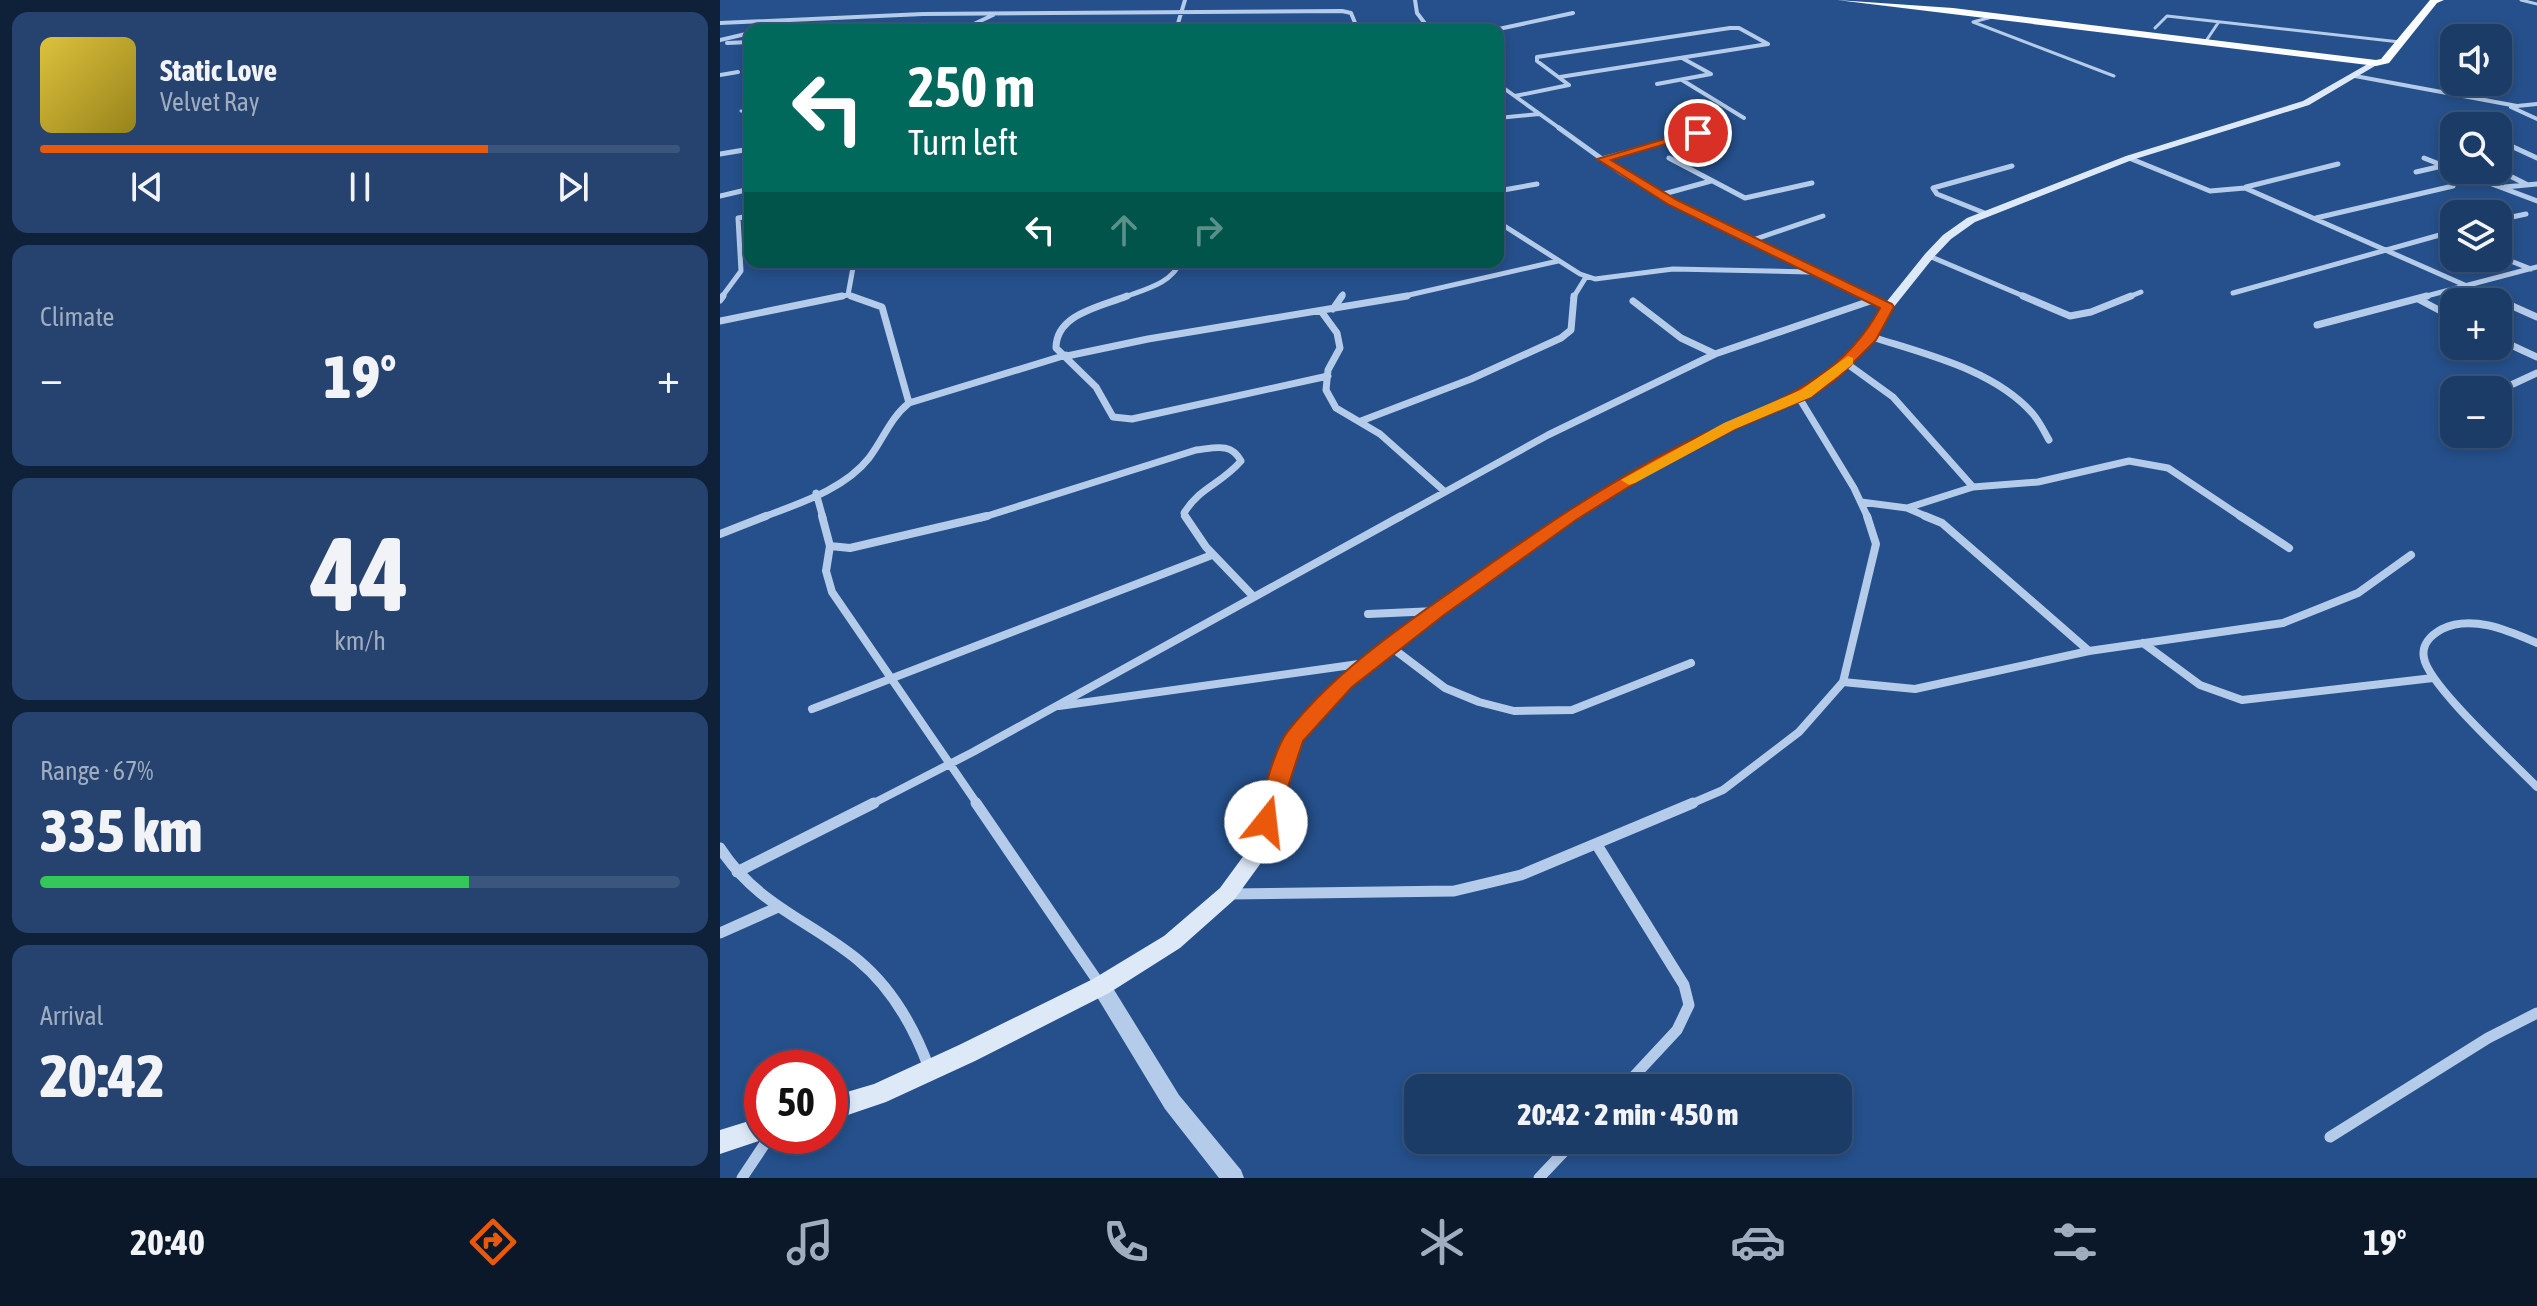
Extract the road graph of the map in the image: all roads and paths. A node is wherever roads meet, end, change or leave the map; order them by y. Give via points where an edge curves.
1 (1185, 0) edge
2 (1415, 0) edge
3 (1842, 0) edge
4 (2439, 0) edge
5 (2521, 0) edge
6 (2537, 4) edge
7 (997, 13) junction
8 (1180, 13) junction
9 (1573, 13) dead end
10 (1995, 16) junction
11 (797, 19) junction
12 (720, 23) edge
13 (2218, 23) junction
14 (781, 24) edge
15 (974, 24) edge
16 (1177, 24) edge
17 (1356, 24) edge
18 (1425, 24) edge
19 (1504, 28) edge
20 (2155, 28) dead end
21 (744, 35) edge
22 (2206, 41) junction
23 (720, 42) edge
24 (744, 42) edge
25 (2400, 42) junction
26 (1538, 46) dead end
27 (1542, 56) junction
28 (1681, 58) junction
29 (2376, 63) junction
30 (738, 72) dead end
31 (720, 75) edge
32 (2114, 76) dead end
33 (2355, 76) junction
34 (1560, 77) junction
35 (1681, 80) junction
36 (1657, 84) dead end
37 (1504, 88) edge
38 (1515, 96) junction
39 (2503, 103) junction
40 (2537, 104) edge
41 (741, 111) dead end
42 (744, 111) edge
43 (1539, 114) junction
44 (1504, 117) edge
45 (1744, 118) dead end
46 (2537, 119) edge
47 (1698, 133) dead end
48 (2512, 146) edge
49 (744, 150) edge
50 (720, 154) edge
51 (1669, 158) dead end
52 (2129, 158) junction
53 (2424, 158) dead end
54 (2537, 158) edge
55 (1602, 159) junction
56 (2338, 164) dead end
57 (2440, 164) edge
58 (2012, 166) dead end
59 (2440, 166) edge
60 (2416, 172) dead end
61 (2512, 177) edge
62 (1711, 181) junction
63 (1812, 183) dead end
64 (1537, 184) dead end
65 (2492, 184) edge
66 (2537, 184) edge
67 (2528, 185) junction
68 (2453, 186) dead end
69 (2500, 187) junction
70 (2245, 188) junction
71 (744, 190) edge
72 (1504, 190) edge
73 (1660, 195) junction
74 (720, 196) edge
75 (2537, 201) edge
76 (1987, 214) junction
77 (2526, 214) dead end
78 (1823, 216) dead end
79 (744, 217) edge
80 (2512, 217) edge
81 (2315, 218) junction
82 (1504, 226) edge
83 (2440, 235) edge
84 (1750, 241) junction
85 (2385, 248) junction
86 (1929, 256) junction
87 (1558, 261) junction
88 (2512, 261) edge
89 (853, 268) edge
90 (1178, 268) edge
91 (2534, 268) edge
92 (1811, 272) junction
93 (1586, 277) junction
94 (2469, 285) junction
95 (2141, 292) dead end
96 (2233, 293) dead end
97 (1343, 294) dead end
98 (848, 295) junction
99 (2417, 299) junction
100 (720, 300) edge
101 (1633, 301) dead end
102 (1880, 304) junction
103 (720, 309) edge
104 (1333, 309) junction
105 (1321, 311) junction
106 (2440, 311) edge
107 (2537, 317) edge
108 (721, 321) edge
109 (2317, 325) dead end
110 (1872, 337) junction
111 (2512, 345) edge
112 (1715, 354) junction
113 (1066, 356) junction
114 (2537, 357) edge
115 (1846, 363) junction
116 (2537, 373) edge
117 (1328, 376) junction
118 (2512, 385) edge
119 (1798, 396) junction
120 (909, 403) junction
121 (1361, 421) junction
122 (2049, 440) dead end
123 (1973, 487) junction
124 (1444, 491) junction
125 (816, 493) junction
126 (1861, 502) junction
127 (1907, 508) junction
128 (720, 534) edge
129 (830, 546) junction
130 (2289, 548) dead end
131 (1212, 555) junction
132 (2411, 555) dead end
133 (1253, 596) junction
134 (1437, 611) junction
135 (1368, 614) dead end
136 (2143, 643) junction
137 (2537, 643) edge
138 (1391, 647) junction
139 (2089, 651) junction
140 (1372, 662) junction
141 (1691, 663) dead end
142 (892, 678) junction
143 (2433, 678) junction
144 (1843, 682) junction
145 (1054, 707) junction
146 (812, 709) dead end
147 (951, 764) junction
148 (2537, 787) edge
149 (1597, 845) junction
150 (720, 848) edge
151 (737, 872) junction
152 (1227, 894) junction
153 (776, 908) junction
154 (720, 933) edge
155 (1101, 986) junction
156 (2537, 1013) edge
157 (930, 1070) junction
158 (1636, 1074) edge
159 (848, 1103) edge
160 (744, 1135) edge
161 (2330, 1137) dead end
162 (720, 1142) edge
163 (758, 1154) edge
164 (1562, 1154) edge
165 (742, 1178) edge
166 (1233, 1178) edge
167 (1539, 1178) edge

1 - 8 street
2 - 18 street
3 - 10 highway
4 - 25 highway
5 - 6 lane
7 - 8 street
7 - 11 street
7 - 15 street
8 - 16 street
8 - 17 street via 1342,11 1351,13
9 - 19 street
10 - 22 highway
10 - 32 lane via 1973,22
11 - 12 street
11 - 14 street
13 - 20 lane via 2165,16
13 - 22 lane
13 - 25 lane
21 - 23 street
22 - 29 highway
23 - 24 street
25 - 29 highway via 2385,61
26 - 27 street
27 - 28 street via 1730,28 1770,43
27 - 34 street via 1537,61
28 - 34 street
28 - 35 street via 1711,74
29 - 33 main road
30 - 31 street
33 - 39 street
33 - 52 main road via 2306,103
34 - 38 street via 1569,85
35 - 36 street
35 - 45 street
37 - 38 street
38 - 43 street
39 - 40 street
39 - 46 street
41 - 42 lane
43 - 44 street
43 - 55 street
47 - 55 street
48 - 54 street
49 - 50 street
51 - 62 street
52 - 70 street via 2210,191
52 - 76 main road
53 - 57 street
55 - 73 street
56 - 70 street
58 - 76 street via 1933,188
59 - 60 street
61 - 67 street
62 - 63 street via 1745,198
62 - 73 street
64 - 72 street
65 - 69 street
66 - 67 street
67 - 69 street
68 - 81 street
69 - 75 street
70 - 81 street
71 - 74 street
73 - 84 street
76 - 86 main road via 1958,228
77 - 80 street
78 - 84 street
79 - 100 street via 738,218 741,271
81 - 85 street
82 - 87 street
83 - 85 street
84 - 92 street
85 - 94 street
85 - 96 street
86 - 95 street via 2070,316
86 - 102 main road
87 - 93 street
87 - 104 street
88 - 91 street
89 - 98 street
90 - 113 street via 1166,280 1066,321 1056,336 1056,348
91 - 94 street
92 - 93 street via 1673,269
92 - 102 street
93 - 121 street via 1572,299 1571,330 1561,338
94 - 99 street
94 - 107 street
97 - 104 street
98 - 108 street
98 - 120 street via 882,307
99 - 106 street
99 - 109 street
101 - 112 street via 1663,326
102 - 110 main road
102 - 112 street
103 - 108 street
104 - 105 street
105 - 113 street
105 - 117 street via 1337,333 1340,348
110 - 115 main road
110 - 122 street via 1989,383 2032,413
111 - 114 street
112 - 124 street
113 - 117 street via 1096,387 1113,417 1122,420
113 - 120 street
115 - 119 main road
115 - 123 street via 1893,397
116 - 118 street
117 - 121 street via 1326,390 1336,408
119 - 126 street
119 - 134 main road via 1648,468 1570,516
120 - 125 street via 860,469
121 - 124 street
123 - 127 street
123 - 130 street via 2038,482 2129,461 2150,463 2175,472
124 - 133 street
125 - 128 street
125 - 129 street
126 - 127 street
126 - 144 street via 1876,544
127 - 139 street via 1942,523
129 - 131 street via 850,548 931,531 1196,450 1226,447 1241,461 1228,476 1195,495 1184,513
129 - 142 street via 824,564 833,596
131 - 133 street
131 - 142 street
132 - 136 street via 2358,593 2311,614 2283,623
133 - 145 street
134 - 135 street
134 - 138 main road
136 - 139 street
136 - 143 street via 2194,684 2242,700
137 - 143 street via 2501,628 2469,623 2439,629 2424,644 2423,660
138 - 140 main road
138 - 141 street via 1445,688 1514,711 1572,710
139 - 144 street via 1915,689
140 - 145 street
140 - 152 main road via 1345,682 1294,738 1259,850
142 - 146 street
142 - 147 street
143 - 148 street
144 - 149 street via 1799,732 1723,790
145 - 147 street
147 - 151 street
147 - 155 street
149 - 152 street via 1521,875 1454,891
149 - 158 street via 1684,985 1689,1005 1677,1030
150 - 151 street
151 - 153 street via 756,895
152 - 155 main road via 1172,942
153 - 154 street
153 - 157 street via 844,950 886,987 917,1032
155 - 157 main road
155 - 166 street via 1172,1102
156 - 161 street
157 - 159 main road
160 - 162 main road
163 - 165 street
164 - 167 street

